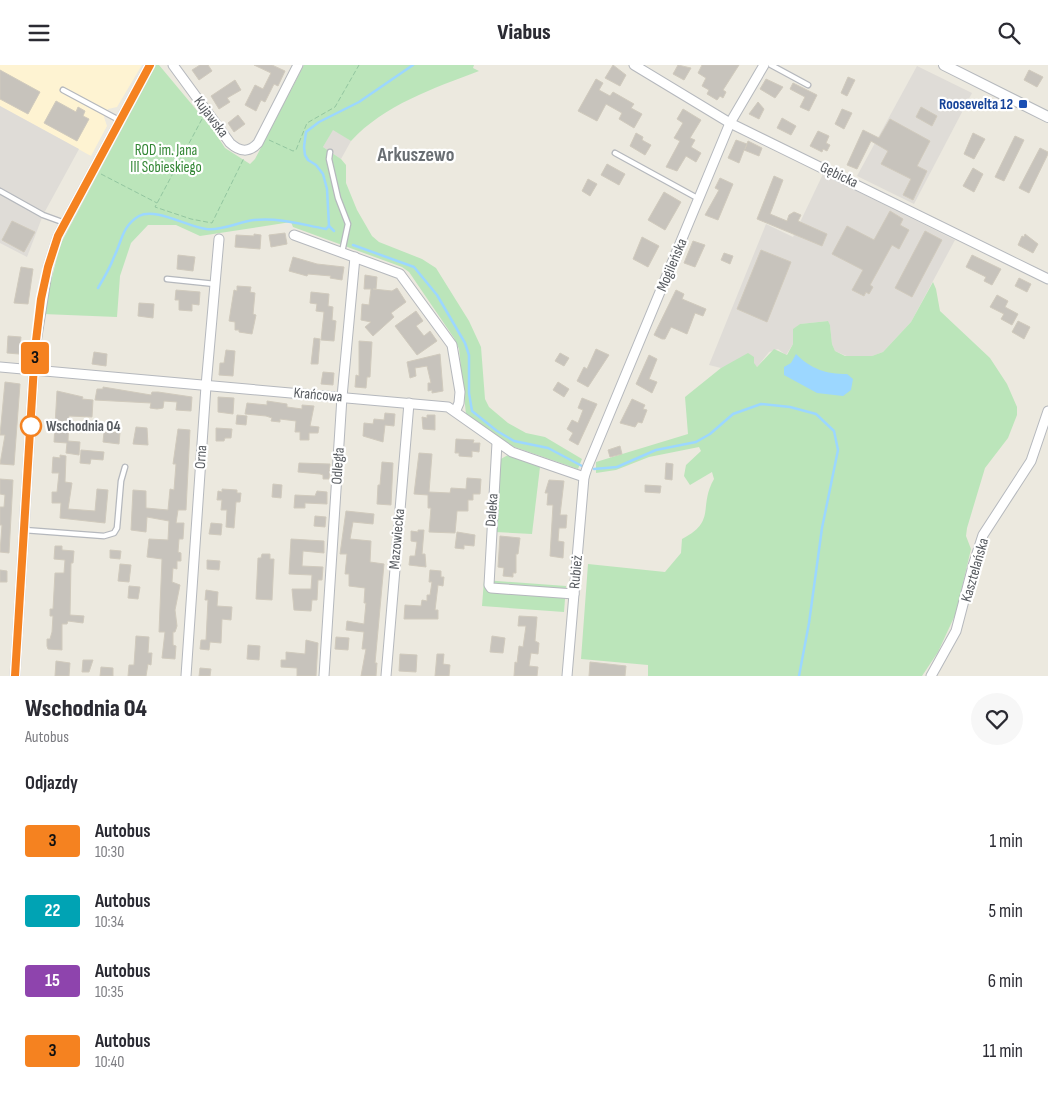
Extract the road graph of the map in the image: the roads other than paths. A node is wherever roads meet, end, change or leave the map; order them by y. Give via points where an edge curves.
1 (150, 65) edge
2 (173, 65) edge
3 (298, 65) edge
4 (634, 65) edge
5 (764, 65) edge
6 (771, 65) edge
7 (944, 65) edge
8 (808, 85) dead end
9 (64, 90) dead end
10 (1048, 117) edge
11 (119, 121) junction
12 (730, 123) junction
13 (330, 152) dead end
14 (615, 153) dead end
15 (0, 191) edge
16 (699, 199) junction
17 (65, 223) junction
18 (294, 235) dead end
19 (219, 239) dead end
20 (342, 252) junction
21 (355, 257) junction
22 (167, 279) dead end
23 (1048, 279) edge
24 (215, 284) junction
25 (0, 367) edge
26 (34, 369) junction
27 (206, 385) junction
28 (342, 397) junction
29 (409, 403) junction
30 (456, 410) junction
31 (1048, 411) edge
32 (497, 443) junction
33 (125, 467) dead end
34 (585, 473) junction
35 (24, 530) junction
36 (574, 594) junction
37 (15, 676) edge
38 (186, 676) edge
39 (324, 676) edge
40 (386, 676) edge
41 (567, 676) edge
42 (930, 676) edge

1 - 11 street
2 - 3 street, Kujawska via 230,143 246,151 253,149 262,136
4 - 12 street, Gębicka
5 - 12 street, Mogileńska
6 - 8 lane
7 - 10 street
9 - 11 lane
11 - 17 street
12 - 16 street, Mogileńska
12 - 23 street, Gębicka
13 - 20 lane via 338,197 348,224
14 - 16 lane
15 - 17 lane via 43,215
16 - 34 street, Mogileńska
17 - 26 street via 53,249 44,283
18 - 20 street
19 - 24 street, Orna
20 - 21 street
21 - 28 street, Odległa
21 - 30 street via 400,274 452,345 460,392
22 - 24 lane
24 - 27 street, Orna
25 - 26 street, Krańcowa
26 - 27 street, Krańcowa
26 - 35 street
27 - 28 street, Krańcowa
27 - 38 street, Orna
28 - 29 street, Krańcowa
28 - 39 street, Odległa
29 - 30 street, Krańcowa
29 - 40 street, Mazowiecka
30 - 32 street, Krańcowa
31 - 42 street, Kasztelańska via 1031,461 984,535 956,631
32 - 34 street, Krańcowa via 512,452
32 - 36 street, Daleka via 488,577 491,588
33 - 35 lane via 114,533 104,536
34 - 36 street, Rubież
35 - 37 street
36 - 41 street, Rubież

